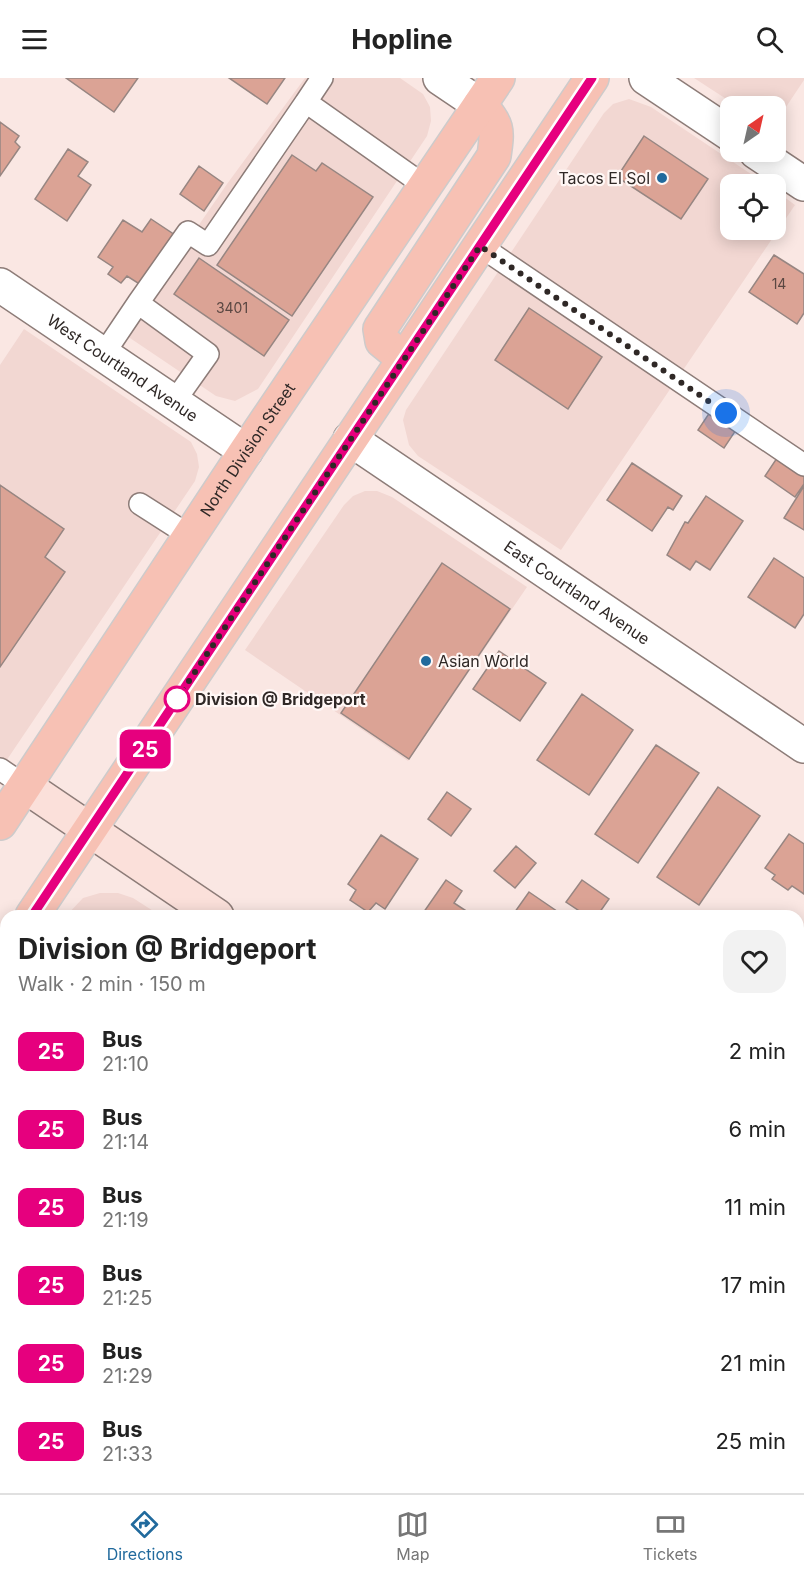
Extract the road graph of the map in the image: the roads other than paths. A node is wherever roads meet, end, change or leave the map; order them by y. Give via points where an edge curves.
1 (322, 78) edge
2 (440, 78) edge
3 (498, 78) edge
4 (592, 78) edge
5 (646, 78) edge
6 (306, 102) junction
7 (480, 105) junction
8 (720, 127) edge
9 (771, 162) edge
10 (804, 184) edge
11 (425, 186) junction
12 (480, 246) junction
13 (0, 285) edge
14 (138, 303) junction
15 (103, 355) junction
16 (404, 359) junction
17 (174, 402) junction
18 (350, 439) junction
19 (246, 451) junction
20 (804, 465) edge
21 (140, 504) dead end
22 (190, 536) junction
23 (804, 746) edge
24 (12, 777) edge
25 (0, 823) edge
26 (91, 832) junction
27 (36, 910) edge
28 (208, 910) edge

1 - 6 lane
2 - 7 street
3 - 7 main road, North Division Street
4 - 12 main road
5 - 8 street
6 - 11 lane
6 - 14 lane via 208,245 188,232
7 - 11 main road, North Division Street
7 - 16 main road via 496,124 494,156 380,329 381,341
9 - 10 street
11 - 19 main road, North Division Street
12 - 16 main road
12 - 20 lane
13 - 15 street, West Courtland Avenue
14 - 15 lane
14 - 17 lane via 208,354
15 - 17 street, West Courtland Avenue
16 - 18 main road
17 - 19 street, West Courtland Avenue
18 - 23 street, East Courtland Avenue
18 - 26 main road
19 - 22 main road, North Division Street
21 - 22 lane
22 - 24 main road, North Division Street
24 - 25 main road, North Division Street
24 - 26 street
26 - 27 main road
26 - 28 street

